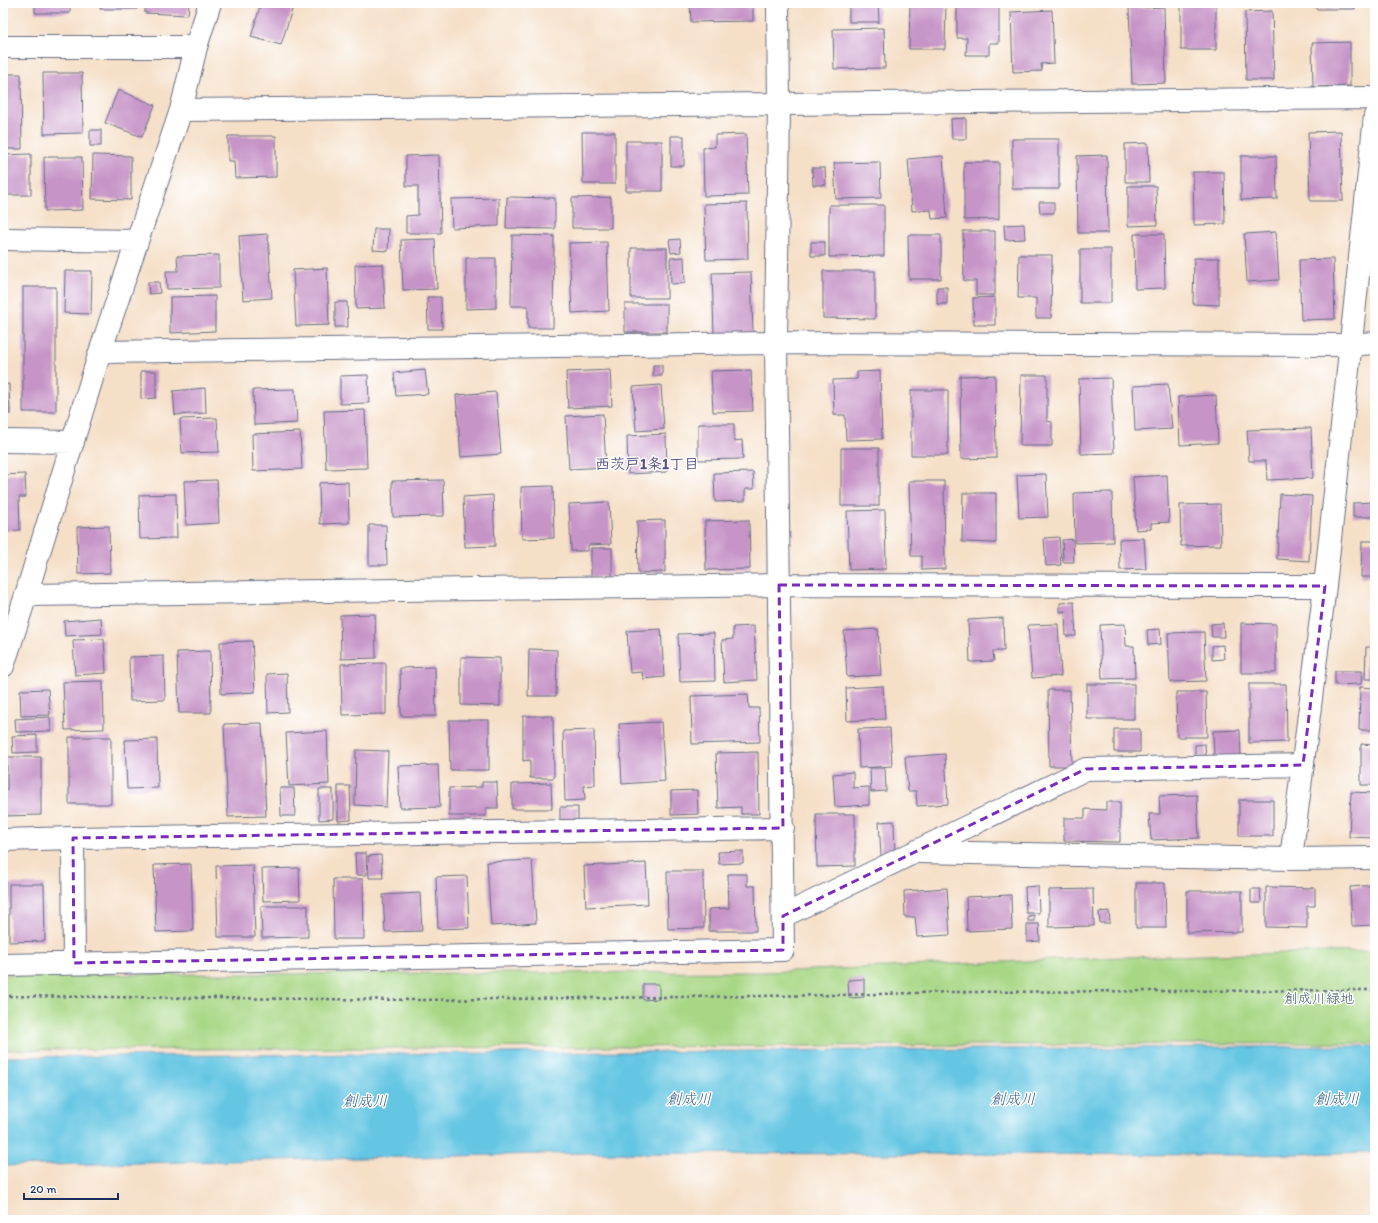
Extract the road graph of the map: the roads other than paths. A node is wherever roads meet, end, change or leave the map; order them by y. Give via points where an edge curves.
1 (210, 3) edge
2 (778, 3) edge
3 (3, 47) edge
4 (196, 47) junction
5 (1375, 98) edge
6 (779, 105) junction
7 (181, 110) junction
8 (1375, 116) edge
9 (3, 239) edge
10 (137, 241) junction
11 (776, 343) junction
12 (1375, 343) edge
13 (1349, 345) junction
14 (100, 352) junction
15 (3, 441) edge
16 (73, 442) junction
17 (779, 585) junction
18 (1325, 586) junction
19 (26, 596) junction
20 (3, 666) edge
21 (1303, 765) junction
22 (783, 828) junction
23 (74, 838) junction
24 (3, 840) edge
25 (915, 852) junction
26 (1375, 858) edge
27 (1291, 859) junction
28 (783, 916) junction
29 (74, 963) junction
30 (3, 965) edge

1 - 4 street
2 - 6 street
3 - 4 street
4 - 7 street
5 - 6 street
6 - 7 street
6 - 11 street
7 - 10 street
8 - 13 street
9 - 10 street
10 - 14 street
11 - 13 street
11 - 14 street
11 - 17 street
12 - 13 street
13 - 18 street
14 - 16 street
15 - 16 street
16 - 19 street
17 - 18 street
17 - 19 street
17 - 22 street
18 - 21 street
19 - 20 street
21 - 25 street via 1086,769
21 - 27 street
22 - 23 street
22 - 28 street
23 - 24 street
23 - 29 street
25 - 27 street
25 - 28 street
26 - 27 street
28 - 29 street via 783,950
29 - 30 street

